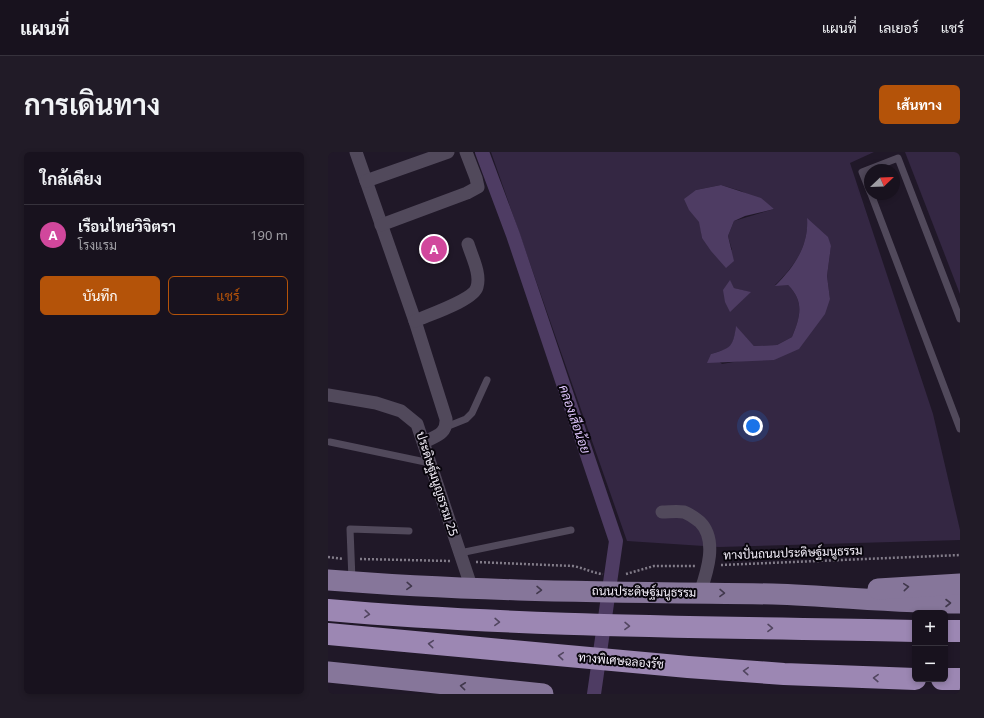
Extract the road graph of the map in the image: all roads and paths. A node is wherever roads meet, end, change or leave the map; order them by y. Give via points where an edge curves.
1 (356, 152) edge
2 (448, 152) edge
3 (466, 152) edge
4 (883, 164) edge
5 (366, 181) junction
6 (873, 200) edge
7 (381, 225) junction
8 (468, 244) dead end
9 (960, 319) edge
10 (415, 321) junction
11 (487, 380) dead end
12 (328, 395) edge
13 (446, 426) junction
14 (960, 429) edge
15 (330, 442) dead end
16 (424, 442) junction
17 (430, 463) junction
18 (662, 512) dead end
19 (571, 530) dead end
20 (409, 532) dead end
21 (460, 553) junction
22 (960, 555) edge
23 (708, 566) junction
24 (329, 577) edge
25 (352, 582) junction
26 (627, 583) junction
27 (960, 584) edge
28 (472, 589) junction
29 (700, 593) junction
30 (798, 595) junction
31 (960, 602) edge
32 (328, 610) edge
33 (912, 631) edge
34 (948, 631) edge
35 (960, 632) edge
36 (328, 634) edge
37 (328, 672) edge
38 (912, 679) edge
39 (948, 679) edge
40 (960, 679) edge
41 (543, 694) edge

1 - 5 street
2 - 5 street
3 - 7 street via 478,187
4 - 9 lane via 898,158
5 - 7 street
6 - 14 lane
7 - 10 street
8 - 10 street via 478,276 477,288 471,296
10 - 13 street
11 - 13 lane via 472,413 466,419
12 - 16 street, ประดิษฐ์มนูญธรรม 25 via 376,403 401,411 417,424
13 - 16 street via 441,434
15 - 17 lane
16 - 17 street, ประดิษฐ์มนูญธรรม 25
17 - 21 street, ประดิษฐ์มนูญธรรม 25
18 - 23 street via 684,512 694,516 704,527 709,534
19 - 21 lane
20 - 25 lane via 350,529
21 - 28 street, ประดิษฐ์มนูญธรรม 25
22 - 23 path, ทางปั่นถนนประดิษฐ์มนูธรรม
23 - 26 path, ทางปั่นถนนประดิษฐ์มนูธรรม via 654,566
23 - 29 street
24 - 25 main road, ถนนประดิษฐ์มนูธรรม
25 -> 28 main road, ถนนประดิษฐ์มนูธรรม
28 -> 26 main road, ถนนประดิษฐ์มนูธรรม via 596,591
26 - 29 main road, ถนนประดิษฐ์มนูธรรม
30 -> 27 main road
29 -> 30 main road, ถนนประดิษฐ์มนูธรรม
30 -> 31 main road, ถนนประดิษฐ์มนูธรรม via 878,601
32 -> 33 highway via 427,619 581,625
34 - 35 highway
38 -> 36 highway, ทางพิเศษฉลองรัช via 688,667
41 -> 37 main road
39 - 40 highway

